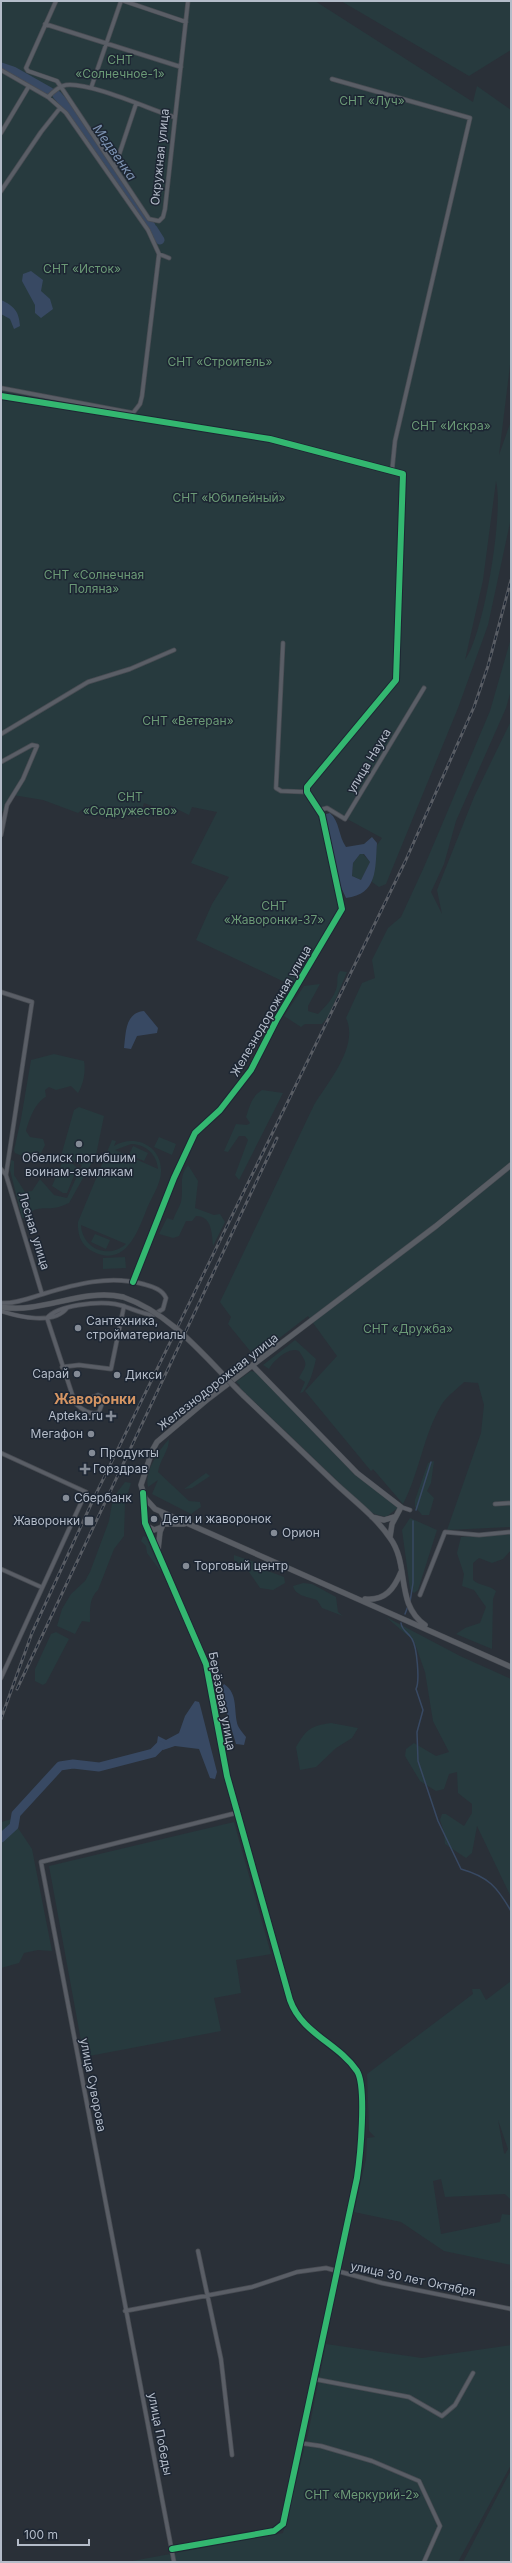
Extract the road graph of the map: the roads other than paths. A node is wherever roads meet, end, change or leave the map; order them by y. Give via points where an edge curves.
1 (56, 1) edge
2 (121, 1) edge
3 (124, 1) edge
4 (188, 1) edge
5 (186, 22) junction
6 (45, 24) junction
7 (106, 44) junction
8 (181, 67) junction
9 (1, 70) edge
10 (332, 79) dead end
11 (29, 86) junction
12 (60, 86) junction
13 (91, 88) junction
14 (48, 97) junction
15 (136, 104) junction
16 (60, 108) junction
17 (174, 117) junction
18 (1, 133) edge
19 (114, 167) junction
20 (1, 192) edge
21 (159, 254) junction
22 (170, 258) dead end
23 (1, 388) edge
24 (1, 396) edge
25 (392, 471) junction
26 (283, 643) dead end
27 (174, 650) dead end
28 (424, 688) dead end
29 (1, 734) edge
30 (1, 762) edge
31 (307, 792) junction
32 (320, 810) junction
33 (1, 835) edge
34 (1, 992) edge
35 (511, 1165) edge
36 (1, 1169) edge
37 (6, 1174) junction
38 (133, 1282) junction
39 (42, 1294) junction
40 (1, 1303) edge
41 (124, 1306) junction
42 (1, 1307) edge
43 (1, 1311) edge
44 (47, 1318) junction
45 (252, 1365) junction
46 (62, 1366) junction
47 (76, 1404) junction
48 (1, 1453) edge
49 (143, 1493) junction
50 (495, 1504) dead end
51 (511, 1504) edge
52 (401, 1508) junction
53 (158, 1510) junction
54 (410, 1510) dead end
55 (145, 1516) junction
56 (371, 1516) junction
57 (394, 1518) junction
58 (193, 1525) junction
59 (146, 1526) junction
60 (163, 1526) junction
61 (511, 1532) edge
62 (390, 1538) junction
63 (158, 1553) junction
64 (1, 1569) edge
65 (402, 1570) junction
66 (41, 1587) junction
67 (420, 1595) dead end
68 (359, 1599) junction
69 (435, 1633) junction
70 (511, 1667) edge
71 (3, 1670) edge
72 (1, 1678) edge
73 (236, 1813) junction
74 (198, 2251) dead end
75 (337, 2273) junction
76 (207, 2295) junction
77 (511, 2309) edge
78 (125, 2311) junction
79 (473, 2373) dead end
80 (314, 2379) junction
81 (303, 2444) junction
82 (232, 2455) dead end
83 (172, 2549) junction
84 (174, 2562) edge
85 (424, 2562) edge

1 - 6 street, Окружная улица
2 - 7 street
3 - 5 street
4 - 5 street, Окружная улица
5 - 8 street, Окружная улица
6 - 7 street
6 - 12 street, Окружная улица via 26,68 57,81
7 - 8 street
7 - 13 street
8 - 17 street, Окружная улица
9 - 11 street
10 - 25 street via 470,118 395,442
11 - 14 street
11 - 18 street
12 - 13 street
12 - 14 street
12 - 19 street, Окружная улица
13 - 15 street
14 - 16 street
15 - 17 street
15 - 19 street
16 - 20 street
16 - 21 street via 148,230
17 - 19 street, Окружная улица via 165,209 159,221 149,219
21 - 22 street
21 - 23 street via 142,396 140,404 133,412
24 - 25 street via 270,439
25 - 31 street via 403,474 396,680 361,719 337,753 310,781
26 - 31 street via 276,788 282,791
27 - 29 street via 130,669 88,682
28 - 32 street, улица Наука via 345,819 327,808
30 - 33 street via 32,744 36,745 37,749 23,779 7,805
31 - 32 street
32 - 38 street, Железнодорожная улица via 342,909 277,1019 251,1070 220,1110 195,1134 174,1178
34 - 37 street, Лесная улица via 32,1002
35 - 45 street, Железнодорожная улица via 430,1231
36 - 37 street, Лесная улица
37 - 39 street, Лесная улица
38 - 39 street via 98,1281
38 - 41 street via 160,1291 166,1298 166,1303 161,1312 153,1315
39 - 40 street via 22,1301
41 - 44 street via 101,1303 67,1308 58,1310
41 - 46 street via 111,1369 79,1365
42 - 56 street, bridge via 26,1308 89,1295 123,1297 143,1305 165,1319
43 - 44 street
44 - 46 street
45 - 49 street, Железнодорожная улица via 157,1442 142,1477
45 - 52 street via 357,1473
46 - 47 street
47 - 47 street via 98,1395 104,1398 96,1414
48 - 66 street via 86,1492
49 - 53 street
49 - 55 street, Железнодорожная улица
50 - 51 street
52 - 54 street
52 - 57 street
53 - 55 street via 148,1512
53 - 58 street
53 - 60 street via 164,1516
55 - 59 street
56 - 57 street via 384,1520
56 - 62 street
57 - 62 street
58 - 60 street via 174,1522
58 - 68 street
59 - 60 street via 154,1530
59 - 63 street, Берёзовая улица
60 - 63 street
61 - 67 street via 479,1535 445,1532
62 - 65 street via 398,1552
63 - 73 street, Берёзовая улица via 206,1664 219,1740
64 - 66 street
65 - 68 street via 386,1596 373,1600
65 - 69 street via 409,1607 418,1620
66 - 71 street
68 - 69 street
69 - 70 street
71 - 72 street
73 - 75 street, Берёзовая улица via 294,2010 302,2023 349,2062 359,2076 360,2155
73 - 78 street, улица Суворова via 41,1862
74 - 76 street
75 - 76 street, улица 30 лет Октября via 326,2268 297,2272 260,2285
75 - 77 street, улица 30 лет Октября
75 - 80 street, Берёзовая улица
76 - 78 street, улица 30 лет Октября
76 - 82 street via 220,2360
78 - 83 street, улица Победы
79 - 80 street via 455,2405 442,2416 408,2397
80 - 81 street, Берёзовая улица
81 - 83 street, Берёзовая улица via 283,2524 279,2529
81 - 85 street via 321,2446 377,2462 419,2481 440,2526
83 - 84 street, улица Победы

